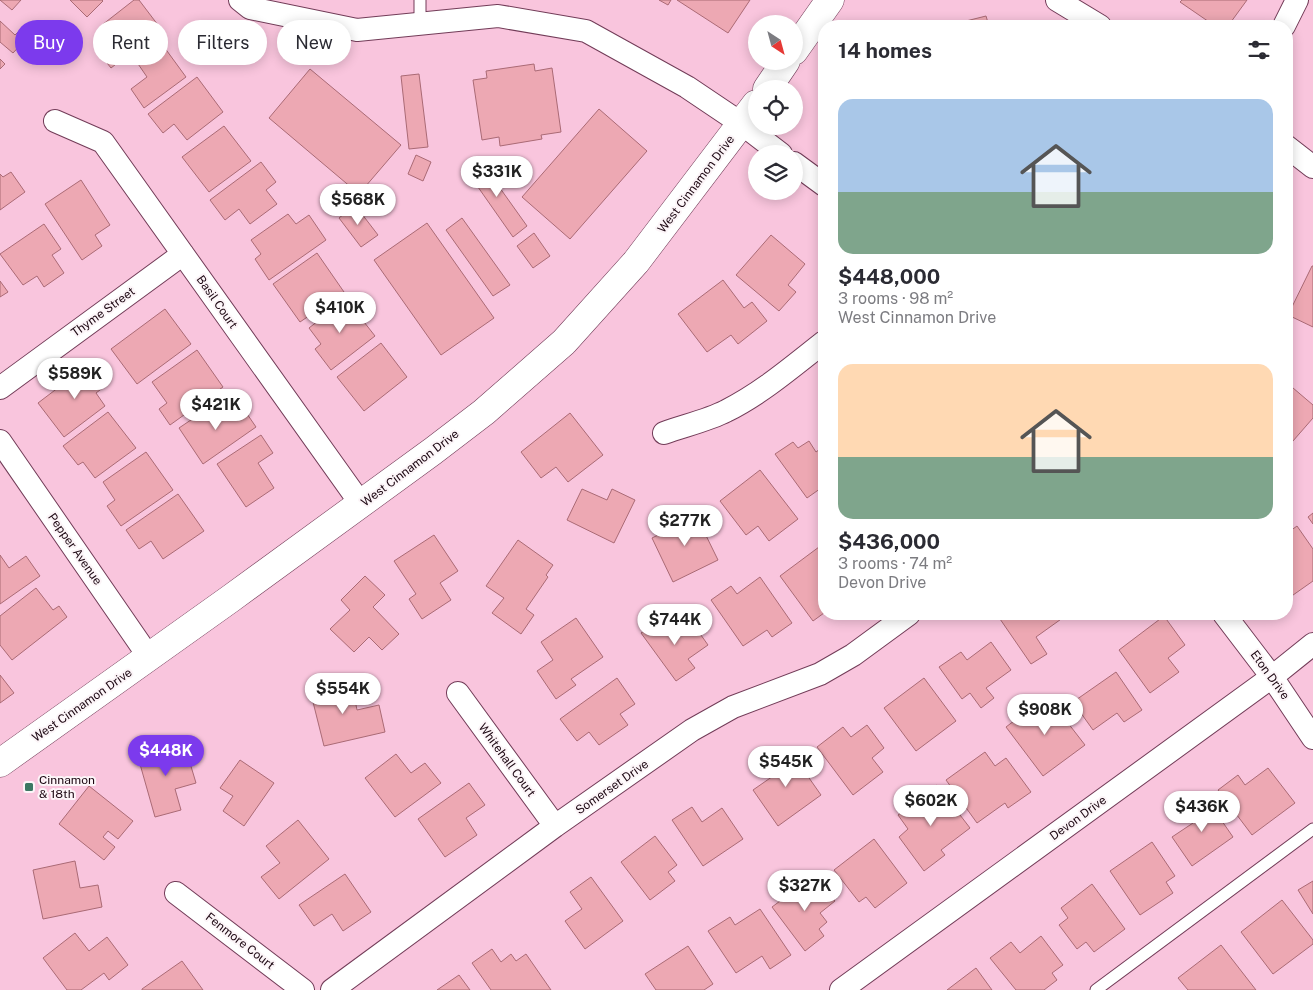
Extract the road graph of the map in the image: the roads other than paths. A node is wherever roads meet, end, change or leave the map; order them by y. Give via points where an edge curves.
1 (240, 0) edge
2 (420, 0) edge
3 (830, 0) edge
4 (1057, 0) edge
5 (1297, 0) edge
6 (1090, 20) edge
7 (1287, 20) edge
8 (420, 24) junction
9 (803, 38) edge
10 (748, 114) edge
11 (748, 115) edge
12 (55, 121) dead end
13 (766, 135) edge
14 (774, 145) edge
15 (1293, 151) edge
16 (1313, 167) edge
17 (803, 170) edge
18 (818, 181) edge
19 (183, 254) junction
20 (818, 347) edge
21 (0, 388) edge
22 (664, 433) dead end
23 (0, 441) edge
24 (361, 504) junction
25 (901, 620) edge
26 (1229, 620) edge
27 (1313, 644) edge
28 (149, 657) junction
29 (1272, 677) junction
30 (458, 693) dead end
31 (1313, 738) edge
32 (0, 763) edge
33 (555, 826) junction
34 (1313, 829) edge
35 (176, 893) dead end
36 (303, 990) edge
37 (332, 990) edge
38 (841, 990) edge
39 (1096, 990) edge

1 - 8 street via 250,8 357,30
2 - 8 lane
3 - 9 main road
4 - 6 street
5 - 7 street
8 - 10 street via 498,16 586,31 687,87
11 - 24 main road, West Cinnamon Drive via 636,262 564,342 484,412
12 - 19 street, Basil Court via 104,142
13 - 14 street
15 - 16 street
17 - 18 street
19 - 21 street, Thyme Street
19 - 24 street, Basil Court
20 - 22 street via 748,399 724,412
23 - 28 street, Pepper Avenue
24 - 28 main road, West Cinnamon Drive
25 - 33 street, Somerset Drive via 859,651 820,674 712,718
26 - 29 street, Eton Drive
27 - 29 street, Devon Drive
28 - 32 main road, West Cinnamon Drive
29 - 31 street, Eton Drive
29 - 38 street, Devon Drive
30 - 33 street, Whitehall Court
33 - 37 street, Somerset Drive
34 - 39 lane
35 - 36 street, Fenmore Court

